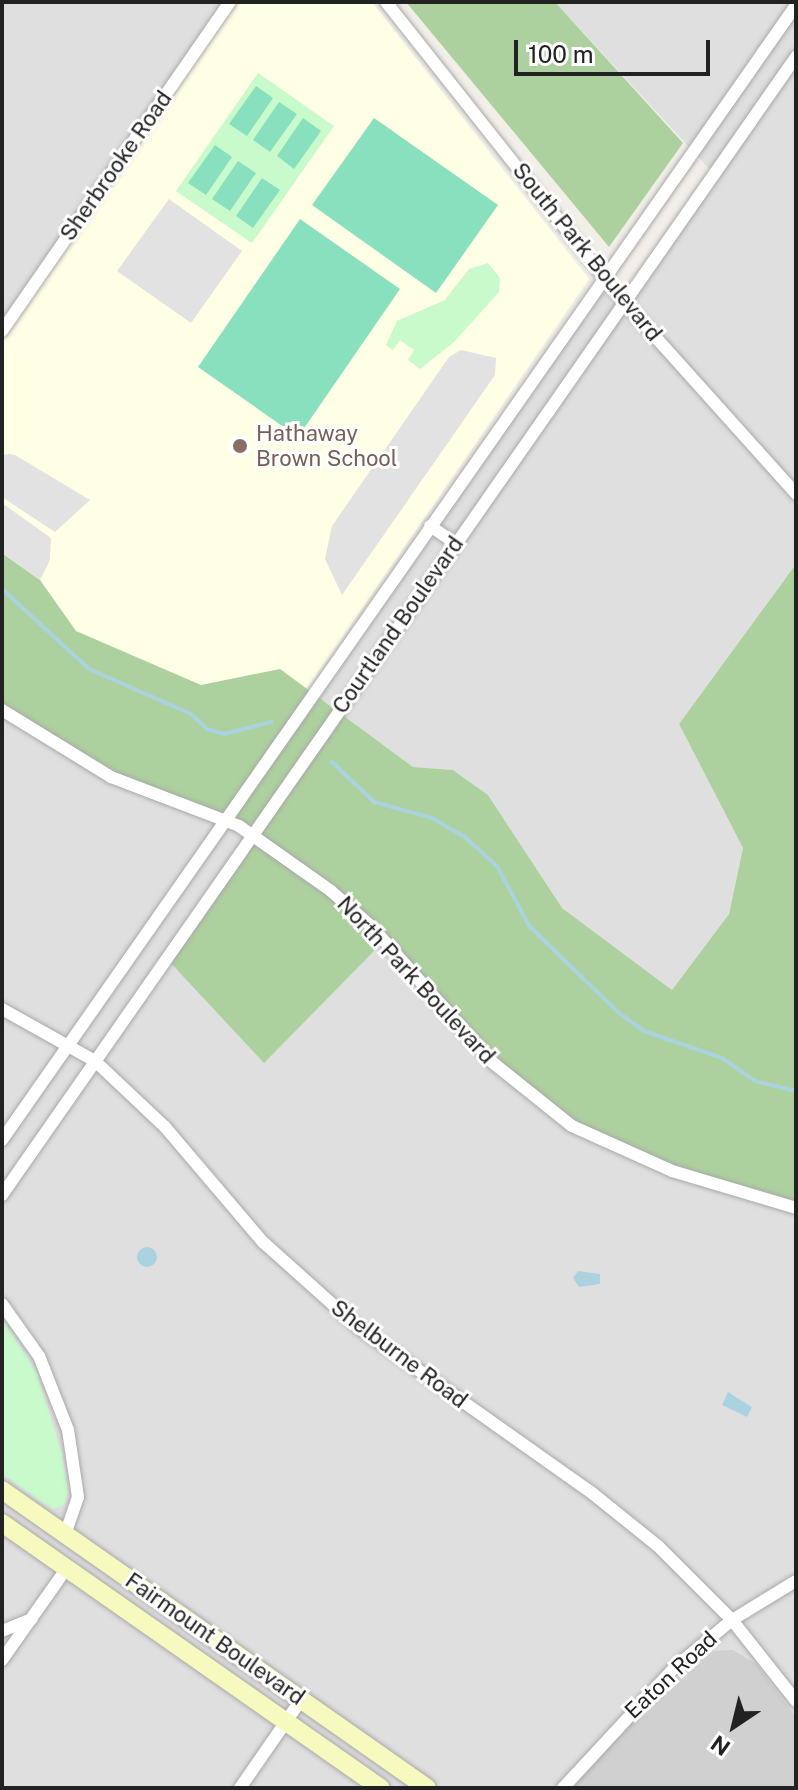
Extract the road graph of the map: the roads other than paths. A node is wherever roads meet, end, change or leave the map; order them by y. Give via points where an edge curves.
1 (230, 2) edge
2 (386, 2) edge
3 (796, 5) edge
4 (796, 57) edge
5 (604, 278) junction
6 (624, 302) junction
7 (2, 331) edge
8 (796, 494) edge
9 (430, 526) junction
10 (455, 543) junction
11 (2, 710) edge
12 (225, 821) junction
13 (252, 834) junction
14 (2, 1009) edge
15 (69, 1043) junction
16 (95, 1061) junction
17 (2, 1140) edge
18 (2, 1195) edge
19 (796, 1208) edge
20 (2, 1304) edge
21 (2, 1490) edge
22 (2, 1523) edge
23 (65, 1534) junction
24 (67, 1568) junction
25 (796, 1581) edge
26 (32, 1619) junction
27 (732, 1620) junction
28 (2, 1631) edge
29 (2, 1660) edge
30 (301, 1700) junction
31 (796, 1701) edge
32 (286, 1722) junction
33 (240, 1788) edge
34 (381, 1788) edge
35 (427, 1788) edge
36 (563, 1788) edge

1 - 7 street, Sherbrooke Road
2 - 5 street, South Park Boulevard
3 - 5 street, Courtland Boulevard
4 - 6 street, Courtland Boulevard
5 - 6 street, South Park Boulevard
5 - 9 street, Courtland Boulevard
6 - 8 street, South Park Boulevard
6 - 10 street, Courtland Boulevard
9 - 10 street
9 - 12 street, Courtland Boulevard
10 - 13 street, Courtland Boulevard
11 - 12 street, North Park Boulevard via 111,777
12 - 13 street, North Park Boulevard
12 - 15 street, Courtland Boulevard
13 - 16 street, Courtland Boulevard
13 - 19 street, North Park Boulevard via 371,926 492,1062 572,1126 672,1171
14 - 15 street, Shelburne Road
15 - 16 street, Shelburne Road
15 - 17 street, Courtland Boulevard
16 - 18 street, Courtland Boulevard
16 - 27 street, Shelburne Road via 165,1127 263,1242 359,1328 592,1493 658,1546
20 - 23 street via 39,1356 68,1430 78,1497
21 - 23 main road, Fairmount Boulevard
22 - 24 main road, Fairmount Boulevard
23 - 30 main road, Fairmount Boulevard
24 - 26 street
24 - 32 main road, Fairmount Boulevard
25 - 27 street, Eaton Road
26 - 28 street
26 - 29 street
27 - 31 street, Shelburne Road
27 - 36 street, Eaton Road via 674,1668
30 - 32 street
30 - 35 main road, Fairmount Boulevard
32 - 33 street
32 - 34 main road, Fairmount Boulevard

